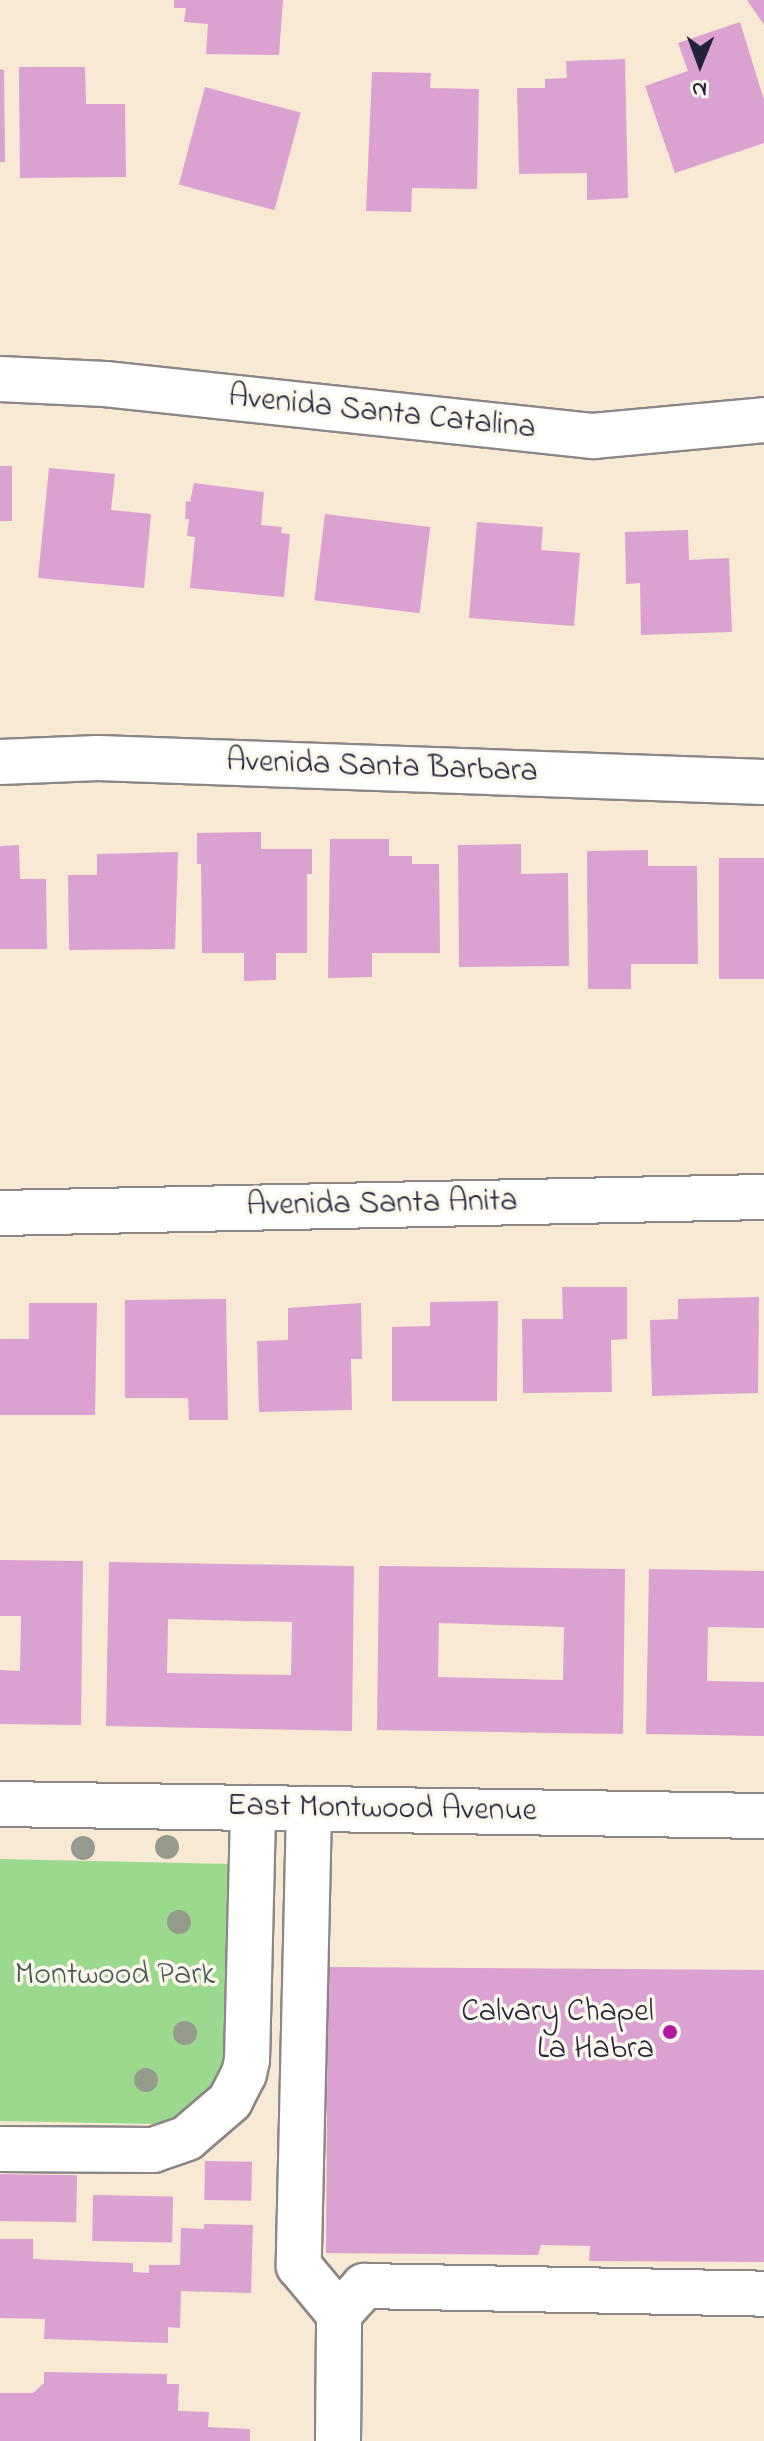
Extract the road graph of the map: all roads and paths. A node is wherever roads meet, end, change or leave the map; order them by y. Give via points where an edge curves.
1 (0, 379) edge
2 (764, 420) edge
3 (0, 762) edge
4 (764, 782) edge
5 (764, 1197) edge
6 (0, 1213) edge
7 (0, 1804) edge
8 (253, 1808) junction
9 (309, 1809) junction
10 (764, 1816) edge
11 (0, 2149) edge
12 (764, 2294) edge
13 (339, 2314) junction
14 (338, 2441) edge

1 - 2 street, Avenida Santa Catalina via 105,384 593,436
3 - 4 street, Avenida Santa Barbara via 98,758
5 - 6 street, Avenida Santa Anita
7 - 8 street, East Montwood Avenue
8 - 9 street, East Montwood Avenue
8 - 11 street via 244,2074 230,2101 171,2146 153,2150
9 - 10 street, East Montwood Avenue
9 - 13 street via 299,2266
12 - 13 street via 364,2286
13 - 14 street

